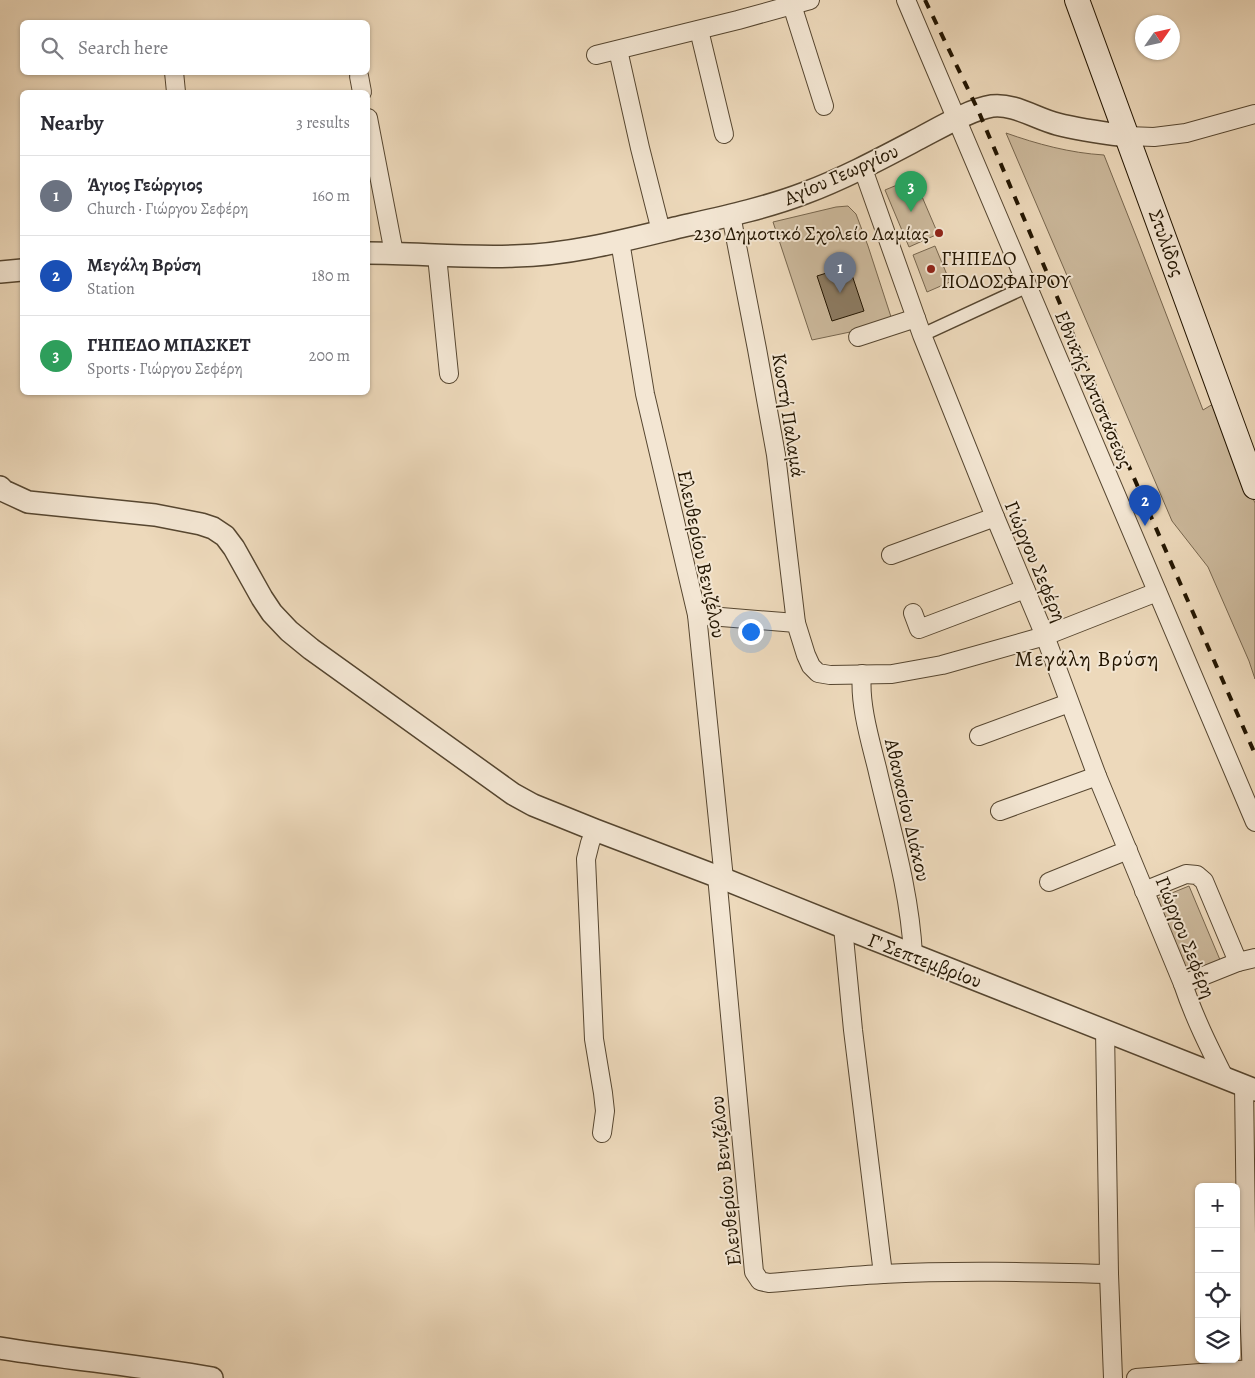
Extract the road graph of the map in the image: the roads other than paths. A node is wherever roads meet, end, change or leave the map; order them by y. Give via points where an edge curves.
1 (810, 0) edge
2 (906, 0) edge
3 (1078, 0) edge
4 (792, 4) junction
5 (699, 30) junction
6 (618, 50) junction
7 (596, 55) dead end
8 (174, 75) edge
9 (176, 90) edge
10 (824, 106) dead end
11 (1255, 114) edge
12 (957, 119) junction
13 (370, 128) edge
14 (724, 134) dead end
15 (1127, 136) junction
16 (863, 169) junction
17 (731, 215) junction
18 (661, 231) junction
19 (620, 240) junction
20 (370, 253) edge
21 (394, 253) junction
22 (437, 256) junction
23 (20, 270) edge
24 (0, 272) edge
25 (1028, 286) junction
26 (916, 318) junction
27 (922, 335) junction
28 (858, 337) dead end
29 (449, 374) dead end
30 (1254, 478) edge
31 (0, 487) edge
32 (995, 517) junction
33 (891, 555) dead end
34 (1025, 589) junction
35 (1157, 592) junction
36 (913, 613) dead end
37 (697, 615) junction
38 (796, 623) junction
39 (1045, 636) junction
40 (862, 674) junction
41 (1069, 703) junction
42 (979, 736) dead end
43 (1097, 776) junction
44 (1000, 811) dead end
45 (1255, 822) edge
46 (595, 830) junction
47 (1128, 850) junction
48 (721, 878) junction
49 (1049, 882) dead end
50 (1144, 891) junction
51 (843, 927) junction
52 (913, 955) junction
53 (1246, 960) edge
54 (1183, 984) junction
55 (1105, 1030) junction
56 (1224, 1077) junction
57 (1250, 1088) edge
58 (602, 1133) dead end
59 (883, 1274) junction
60 (1109, 1274) junction
61 (0, 1348) edge
62 (1252, 1373) edge
63 (212, 1378) edge
64 (1112, 1378) edge
65 (1136, 1378) edge

1 - 4 street
2 - 12 street, Εθνικής Αντιστάσεως
3 - 15 main road, Στυλίδος
4 - 5 street
4 - 10 street
5 - 6 street
5 - 14 street
6 - 7 street
6 - 18 street
8 - 9 street
11 - 15 street via 1186,132 1154,137
12 - 15 street, Αγίου Γεωργίου via 999,106 1079,130
12 - 16 street, Αγίου Γεωργίου
12 - 25 street, Εθνικής Αντιστάσεως
13 - 21 street
15 - 30 main road, Στυλίδος
16 - 17 street, Αγίου Γεωργίου via 802,194
16 - 26 street, Γιώργου Σεφέρη
17 - 18 street, Αγίου Γεωργίου
17 - 38 street, Κωστή Παλαμά via 776,455
18 - 19 street, Αγίου Γεωργίου
19 - 22 street, Αγίου Γεωργίου via 543,255
19 - 37 street, Ελευθερίου Βενιζέλου via 645,394
20 - 21 street, Αγίου Γεωργίου
21 - 22 street, Αγίου Γεωργίου
22 - 29 street
23 - 24 street
25 - 27 street
25 - 35 street, Εθνικής Αντιστάσεως
26 - 27 street, Γιώργου Σεφέρη
26 - 28 street
27 - 32 street, Γιώργου Σεφέρη
31 - 46 street, Γ' Σεπτεμβρίου via 28,502 155,515 213,528 234,548 272,613 311,649 513,794
32 - 33 street
32 - 34 street, Γιώργου Σεφέρη
34 - 36 street via 919,629
34 - 39 street, Γιώργου Σεφέρη
35 - 39 street
35 - 45 street, Εθνικής Αντιστάσεως
37 - 38 street
37 - 48 street, Ελευθερίου Βενιζέλου
38 - 40 street, Κωστή Παλαμά via 806,655 818,673
39 - 40 street via 920,670
39 - 41 street, Γιώργου Σεφέρη
40 - 52 street, Αθανασίου Διάκου via 860,688 912,926
41 - 42 street
41 - 43 street, Γιώργου Σεφέρη
43 - 44 street
43 - 47 street, Γιώργου Σεφέρη
46 - 48 street, Γ' Σεπτεμβρίου
46 - 58 street via 586,859 594,1039 605,1110
47 - 49 street
47 - 50 street, Γιώργου Σεφέρη
48 - 51 street, Γ' Σεπτεμβρίου
48 - 59 street, Ελευθερίου Βενιζέλου via 754,1272 760,1281 769,1284
50 - 53 street via 1186,874 1198,875
50 - 54 street, Γιώργου Σεφέρη
51 - 52 street, Γ' Σεπτεμβρίου
51 - 59 street
52 - 55 street, Γ' Σεπτεμβρίου
53 - 54 street
54 - 56 street, Γιώργου Σεφέρη
55 - 56 street, Γ' Σεπτεμβρίου
55 - 60 street
56 - 57 street, Γ' Σεπτεμβρίου
57 - 62 street via 1246,1234
59 - 60 street, Ελευθερίου Βενιζέλου
60 - 64 street
61 - 63 street
62 - 65 street

